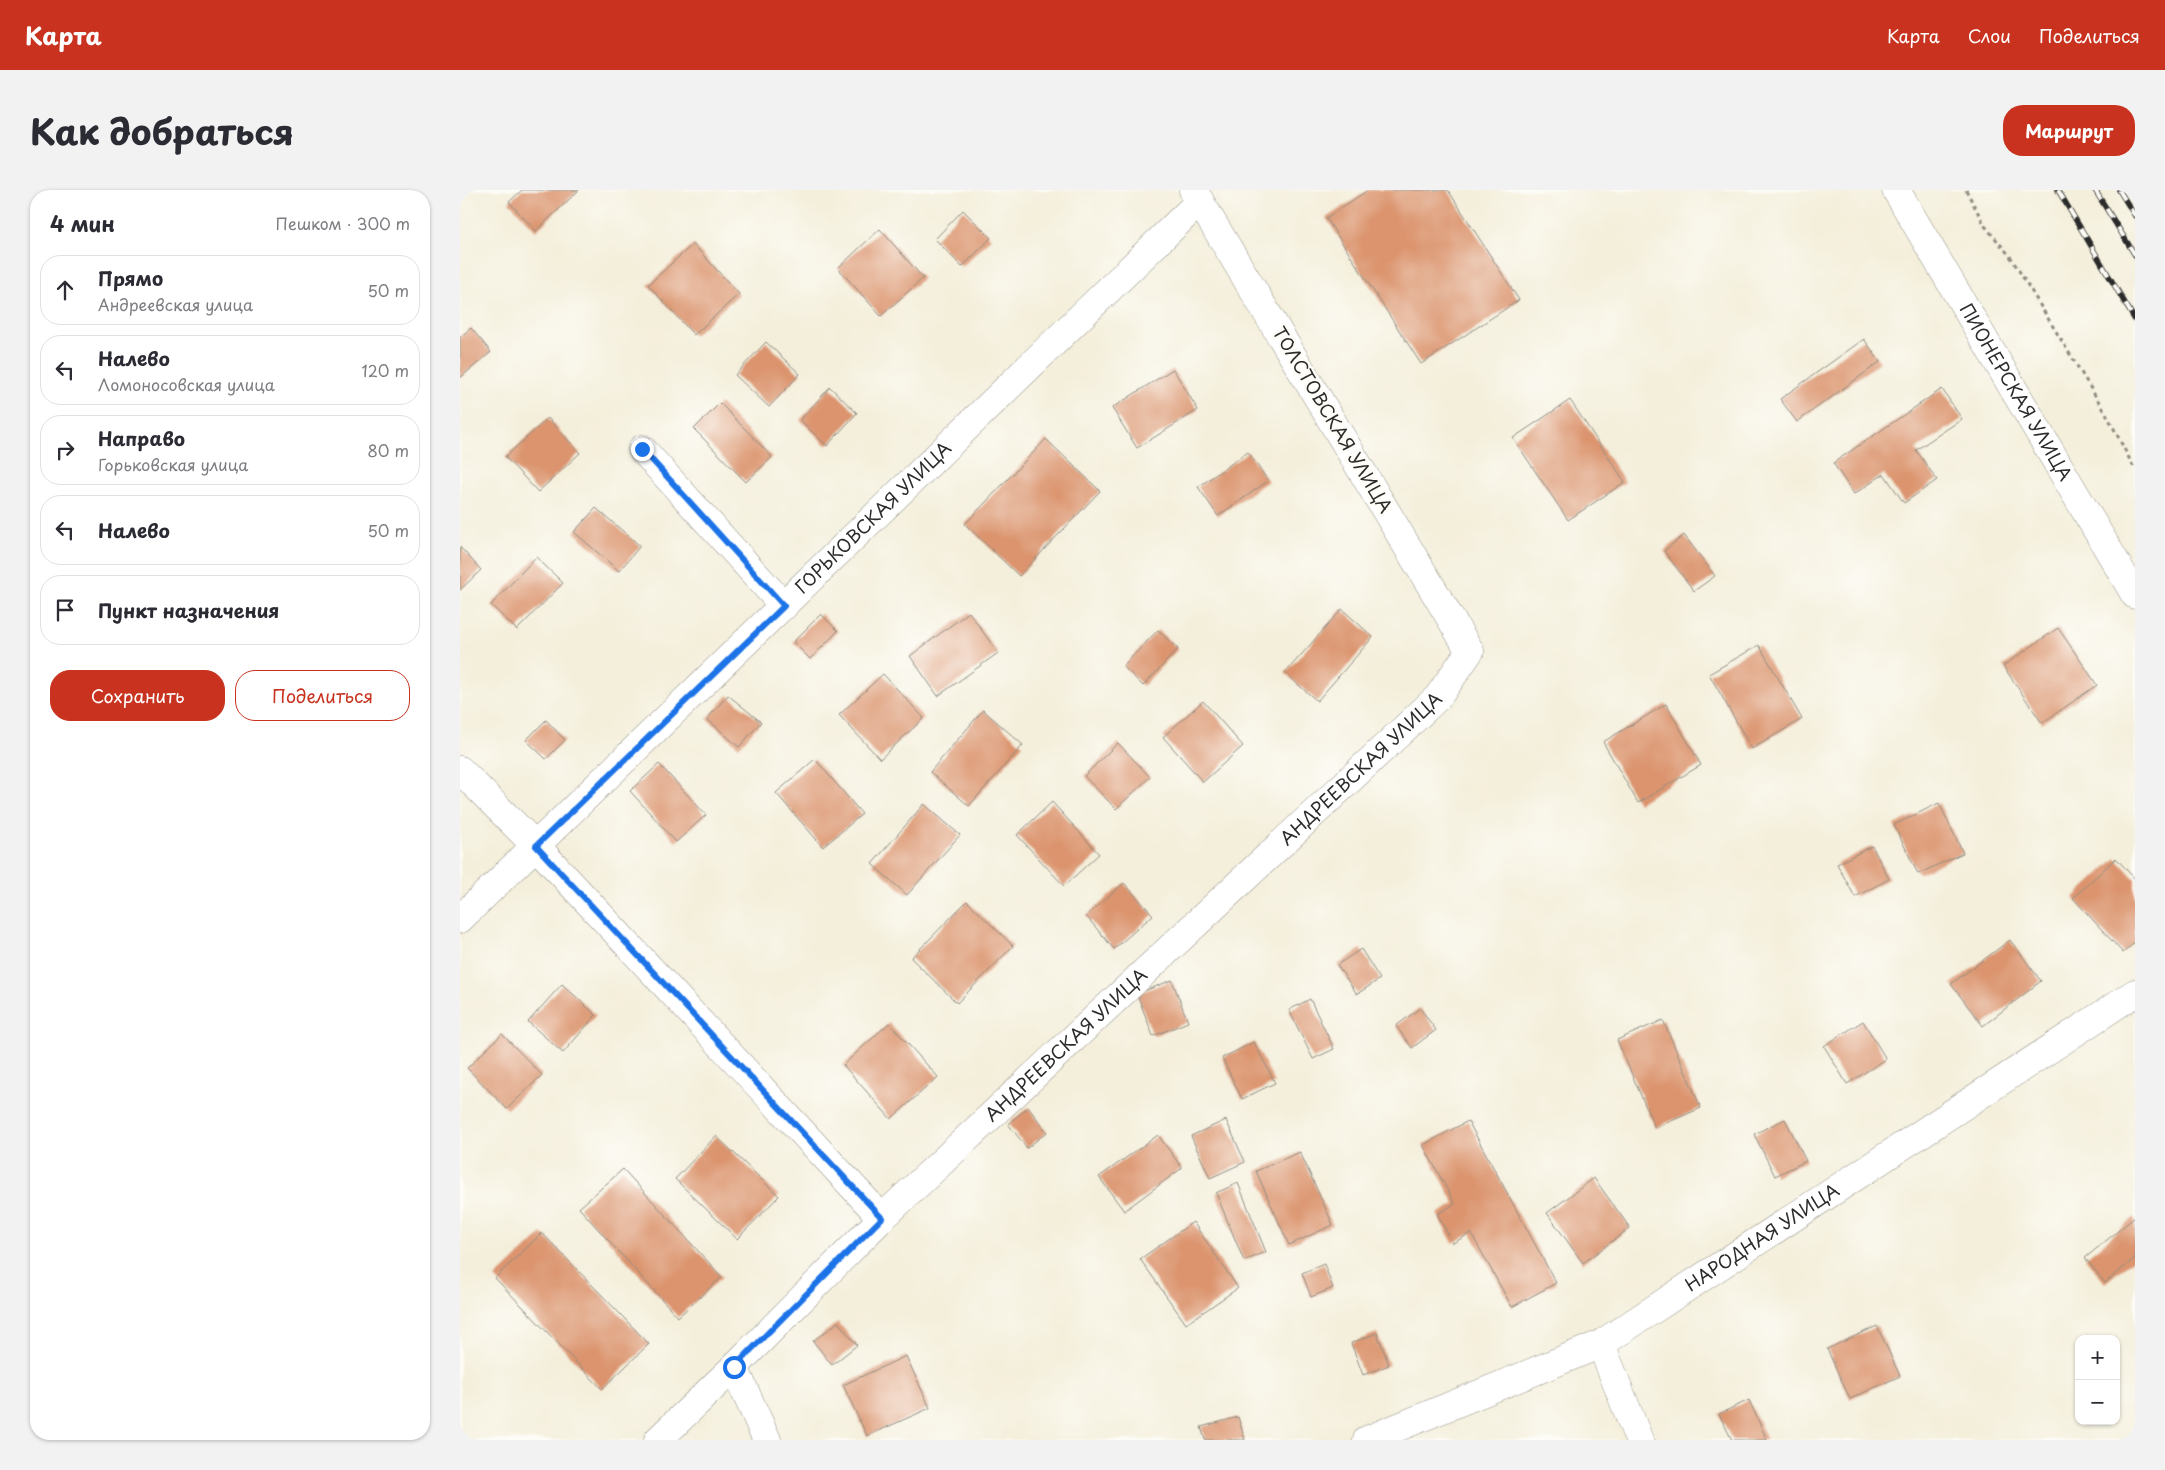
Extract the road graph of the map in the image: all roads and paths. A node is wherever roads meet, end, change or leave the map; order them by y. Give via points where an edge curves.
1 (1896, 190) edge
2 (1966, 190) edge
3 (1197, 196) edge
4 (642, 449) dead end
5 (2135, 470) edge
6 (2135, 595) edge
7 (784, 606) junction
8 (1470, 651) joint
9 (460, 770) edge
10 (536, 846) junction
11 (460, 919) edge
12 (2135, 993) edge
13 (882, 1218) junction
14 (1602, 1344) junction
15 (734, 1367) junction
16 (658, 1440) edge
17 (767, 1440) edge
18 (1367, 1440) edge
19 (1639, 1440) edge

1 - 6 street, ПИОНЕРСКАЯ УЛИЦА
2 - 5 path via 1985,226 2010,256 2092,390
3 - 7 street, ГОРЬКОВСКАЯ УЛИЦА
3 - 8 street, ТОЛСТОВСКАЯ УЛИЦА
4 - 7 street
7 - 10 street, ГОРЬКОВСКАЯ УЛИЦА
8 - 13 street, АНДРЕЕВСКАЯ УЛИЦА via 1438,697
9 - 10 street
10 - 11 street, ГОРЬКОВСКАЯ УЛИЦА
10 - 13 street
12 - 14 street, НАРОДНАЯ УЛИЦА
13 - 15 street, АНДРЕЕВСКАЯ УЛИЦА
14 - 18 street, НАРОДНАЯ УЛИЦА
14 - 19 street
15 - 16 street, АНДРЕЕВСКАЯ УЛИЦА
15 - 17 street

